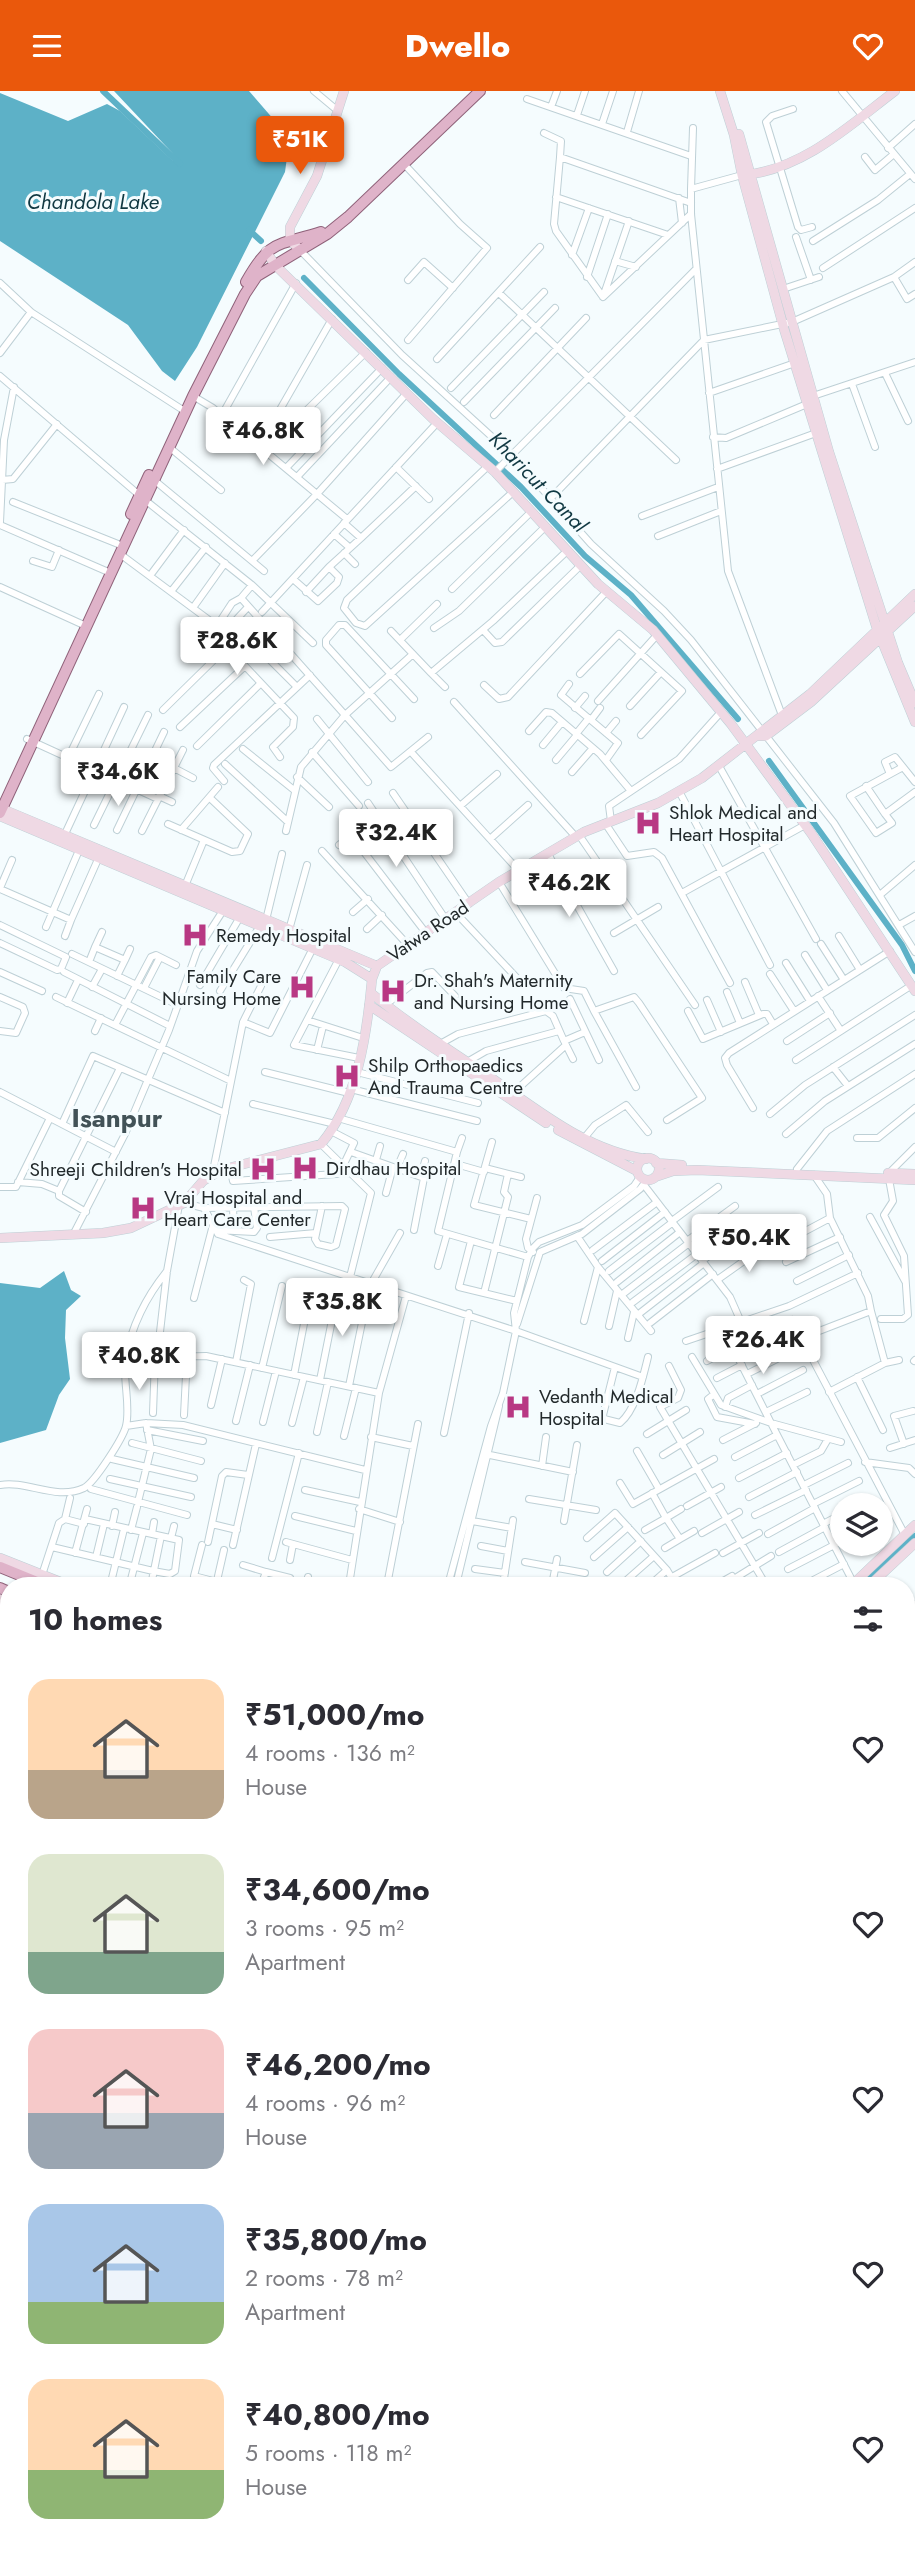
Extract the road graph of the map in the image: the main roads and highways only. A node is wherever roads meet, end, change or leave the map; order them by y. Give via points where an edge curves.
1 (474, 91) edge
2 (183, 411) junction
3 (142, 497) junction
4 (119, 549) junction
5 (84, 625) junction
6 (0, 806) edge
7 (0, 1567) edge
8 (36, 1577) edge

1 - 2 main road via 405,166 327,234 257,276
1 - 2 main road via 325,231 266,251 254,265
2 - 3 main road
2 - 3 main road via 154,480
3 - 4 main road
4 - 5 main road
4 - 5 main road
5 - 6 main road
7 - 8 main road

